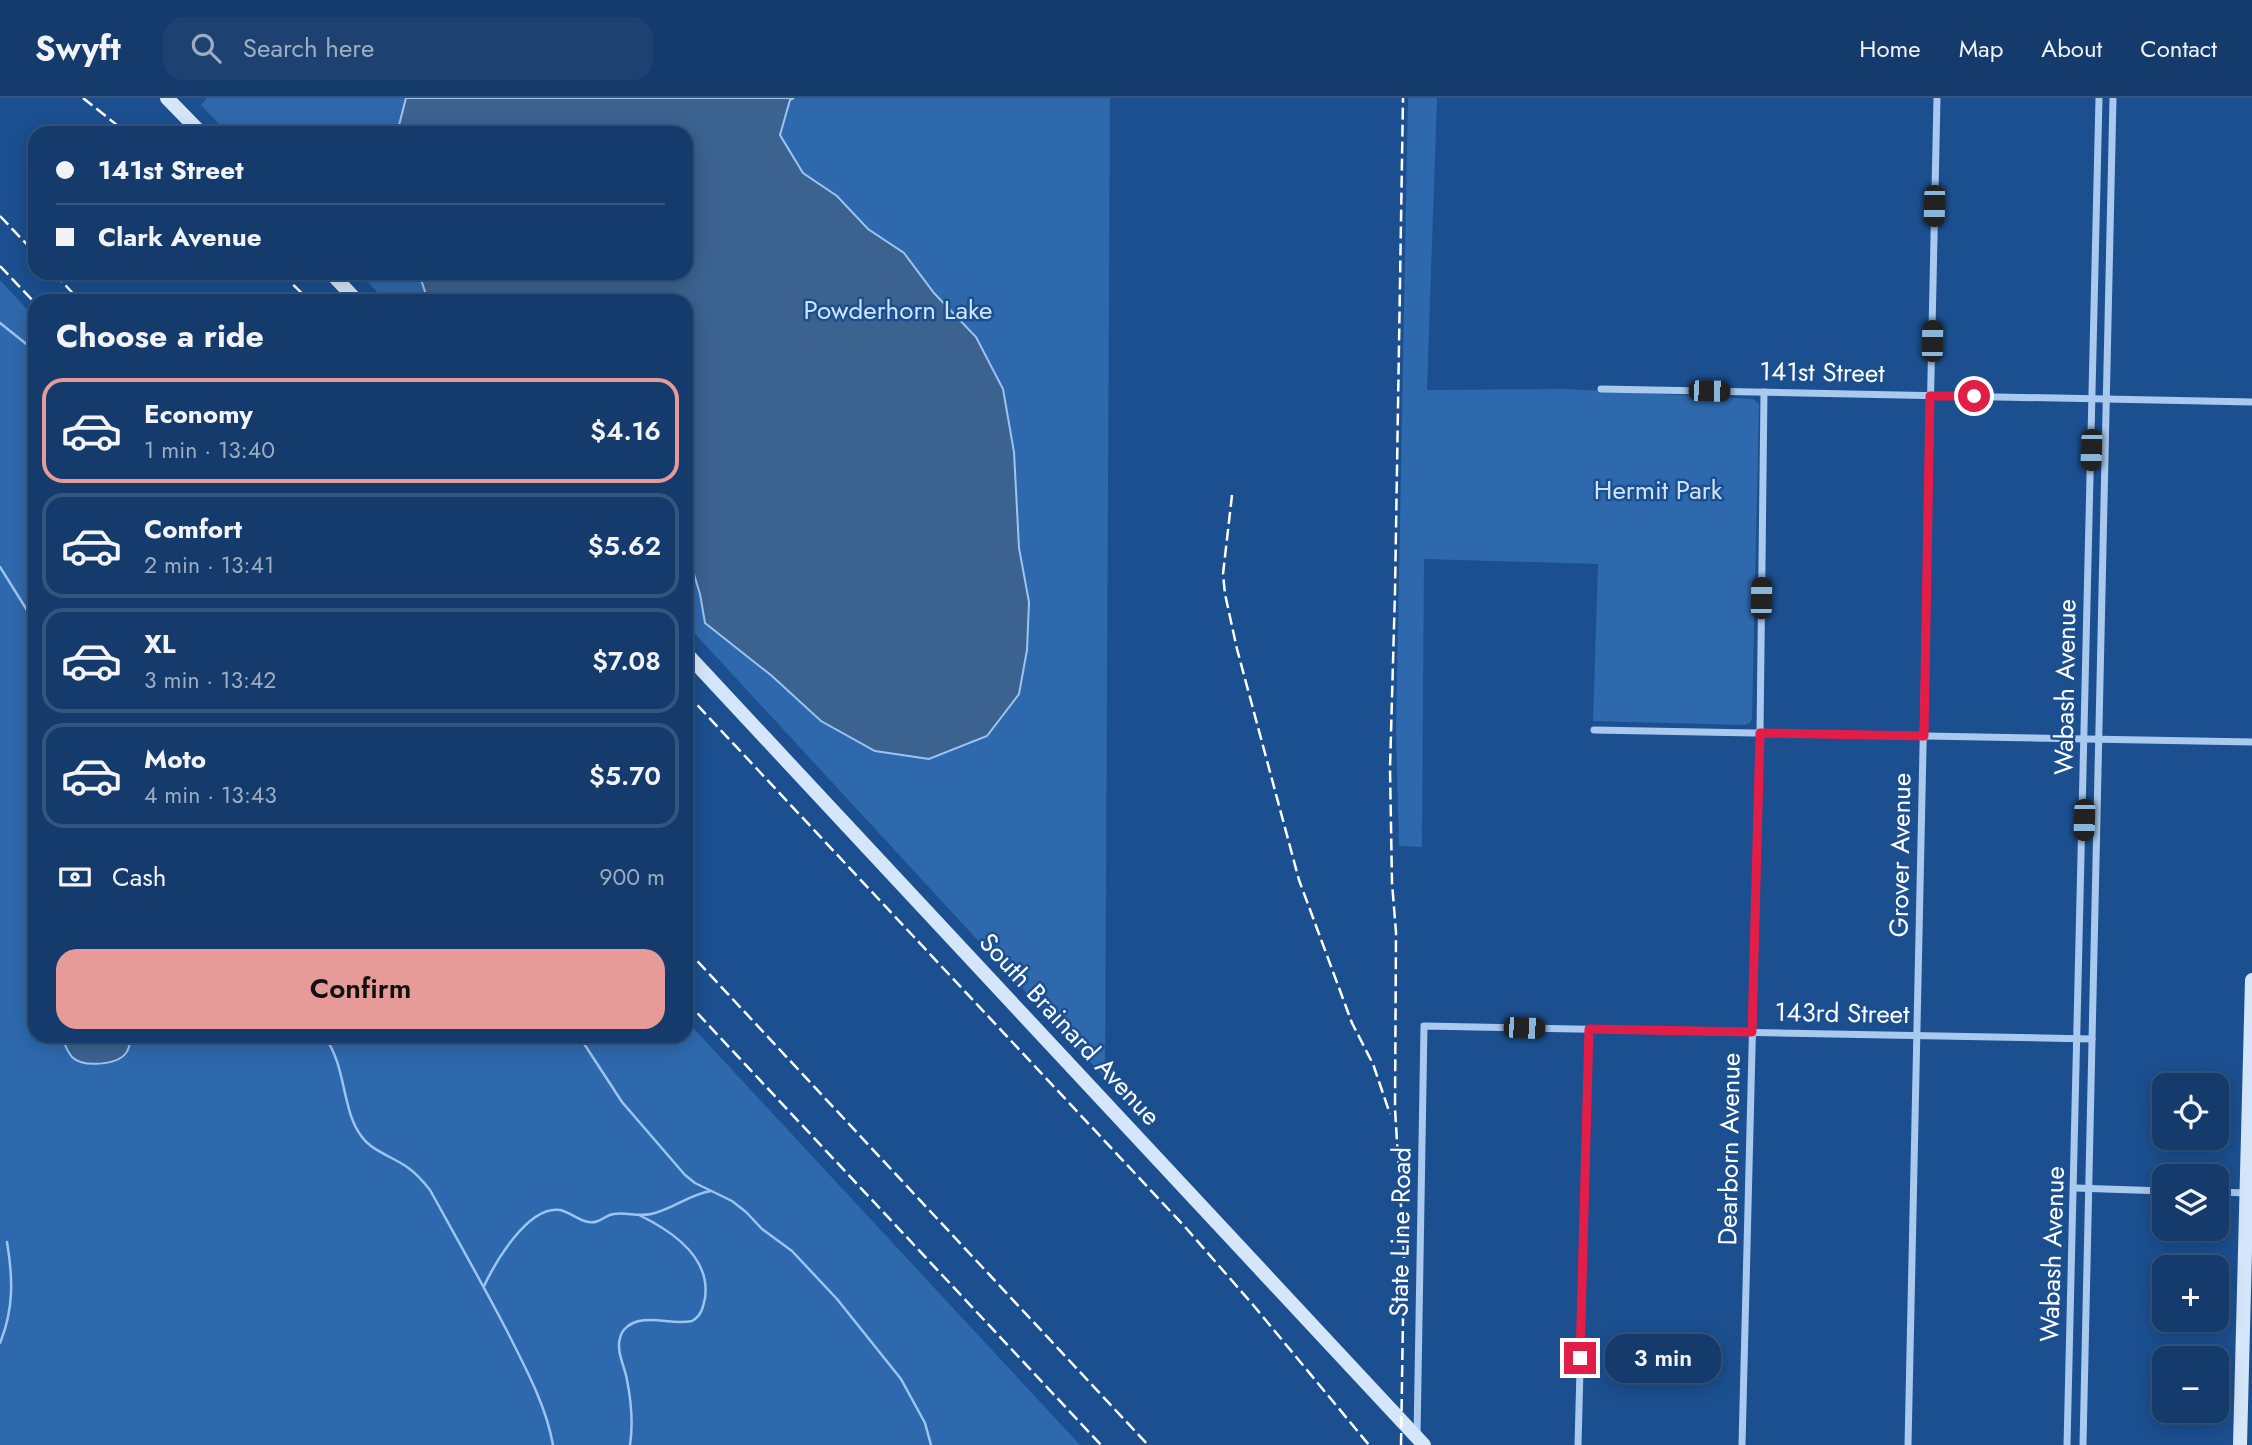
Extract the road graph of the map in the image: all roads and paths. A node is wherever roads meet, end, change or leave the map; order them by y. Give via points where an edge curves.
1 (167, 98) edge
2 (1937, 98) edge
3 (2099, 98) edge
4 (2113, 98) edge
5 (194, 126) edge
6 (338, 280) edge
7 (350, 294) edge
8 (1601, 389) dead end
9 (1763, 392) junction
10 (1930, 396) junction
11 (2092, 399) junction
12 (2106, 399) junction
13 (2252, 402) edge
14 (693, 661) edge
15 (1594, 730) dead end
16 (1760, 733) junction
17 (1924, 736) junction
18 (2085, 738) junction
19 (2099, 739) junction
20 (2252, 742) edge
21 (2252, 980) edge
22 (2252, 1002) edge
23 (1424, 1026) joint
24 (1589, 1029) junction
25 (1752, 1032) junction
26 (1917, 1036) junction
27 (2077, 1039) junction
28 (2092, 1039) junction
29 (2075, 1188) junction
30 (2089, 1188) junction
31 (2152, 1190) edge
32 (2229, 1192) edge
33 (2247, 1193) junction
34 (2248, 1283) edge
35 (1421, 1441) edge
36 (1578, 1445) edge
37 (1742, 1445) edge
38 (1908, 1445) edge
39 (2067, 1445) edge
40 (2083, 1445) edge
41 (2241, 1445) edge

1 - 5 main road
2 - 10 street, Grover Avenue
3 - 11 street, Wabash Avenue
4 - 12 street, Wabash Avenue
6 - 7 main road
8 - 9 street, 141st Street
9 - 10 street, 141st Street
9 - 16 street, Dearborn Avenue
10 - 11 street, 141st Street
10 - 17 street, Grover Avenue
11 - 12 street, 141st Street
11 - 18 street, Wabash Avenue
12 - 13 street, 141st Street
12 - 19 street, Wabash Avenue
14 - 35 main road, South Brainard Avenue
15 - 16 street
16 - 17 street
16 - 25 street, Dearborn Avenue
17 - 18 street
17 - 26 street, Grover Avenue
18 - 19 street
18 - 27 street, Wabash Avenue
19 - 20 street
19 - 28 street, Wabash Avenue
21 - 22 main road
22 - 33 main road
23 - 24 street, 143rd Street
23 - 35 street, State Line Road
24 - 25 street, 143rd Street
24 - 36 street
25 - 26 street, 143rd Street
25 - 37 street, Dearborn Avenue
26 - 27 street, 143rd Street
26 - 38 street, Grover Avenue
27 - 28 street, 143rd Street
27 - 29 street, Wabash Avenue
28 - 30 street, Wabash Avenue
29 - 30 street
29 - 39 street, Wabash Avenue
30 - 31 street
30 - 40 street, Wabash Avenue
32 - 33 street
33 - 34 main road
34 - 41 main road

